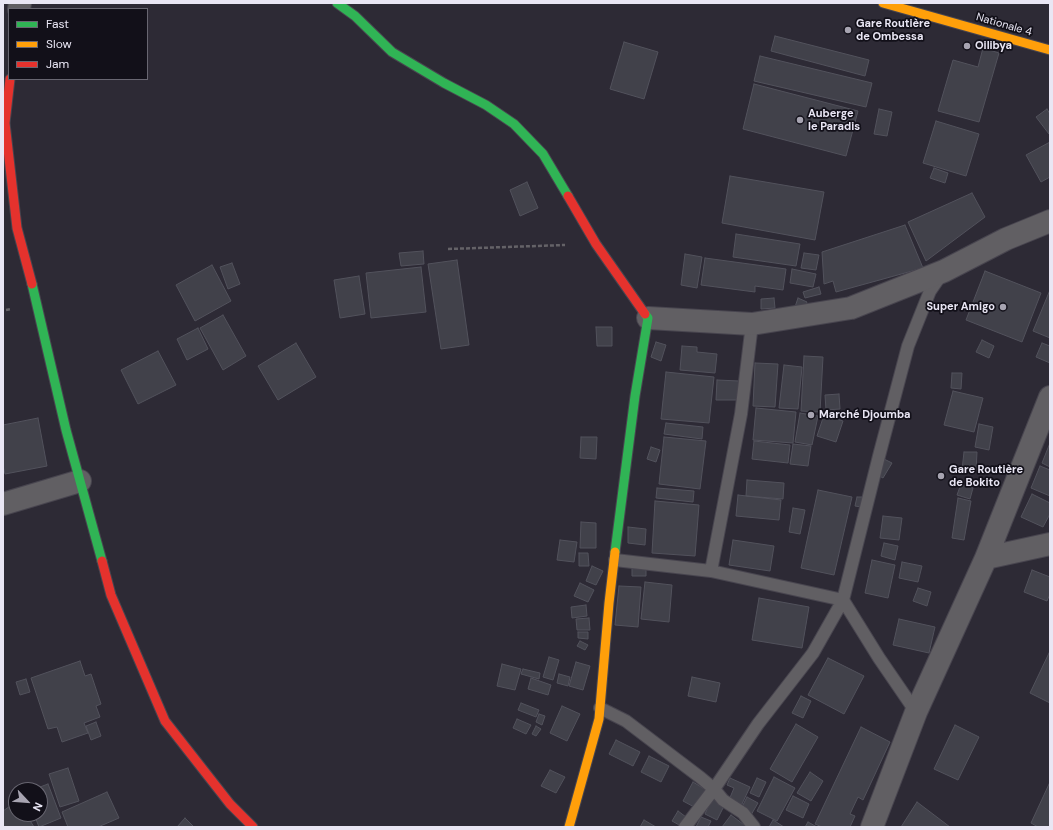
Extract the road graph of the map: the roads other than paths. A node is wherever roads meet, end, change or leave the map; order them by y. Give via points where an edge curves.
1 (337, 3) edge
2 (883, 3) edge
3 (1050, 50) edge
4 (10, 80) edge
5 (1050, 221) edge
6 (944, 271) junction
7 (648, 318) junction
8 (752, 324) junction
9 (1050, 397) edge
10 (80, 481) junction
11 (3, 504) edge
12 (1050, 544) edge
13 (986, 558) junction
14 (615, 560) junction
15 (711, 571) junction
16 (843, 600) junction
17 (600, 708) junction
18 (916, 712) junction
19 (714, 788) junction
20 (253, 827) edge
21 (569, 827) edge
22 (684, 827) edge
23 (754, 827) edge
24 (872, 827) edge

1 - 7 main road via 356,16 392,52 486,105 514,124 543,154 596,244
2 - 3 main road, Nationale 4
4 - 10 main road via 5,123 17,228
5 - 6 street via 1006,239
6 - 8 street via 850,308
6 - 16 lane via 930,291 908,346
7 - 8 street
7 - 14 main road via 635,396
8 - 15 lane via 741,414
9 - 13 street
10 - 11 street
10 - 20 main road via 111,595 165,721 230,804
12 - 13 street
13 - 18 street
14 - 15 lane
14 - 17 main road
15 - 16 lane
16 - 18 lane
16 - 19 lane via 813,653 758,724
17 - 19 lane via 626,721
17 - 21 main road
18 - 24 street
19 - 22 lane
19 - 23 lane via 723,800 743,813

